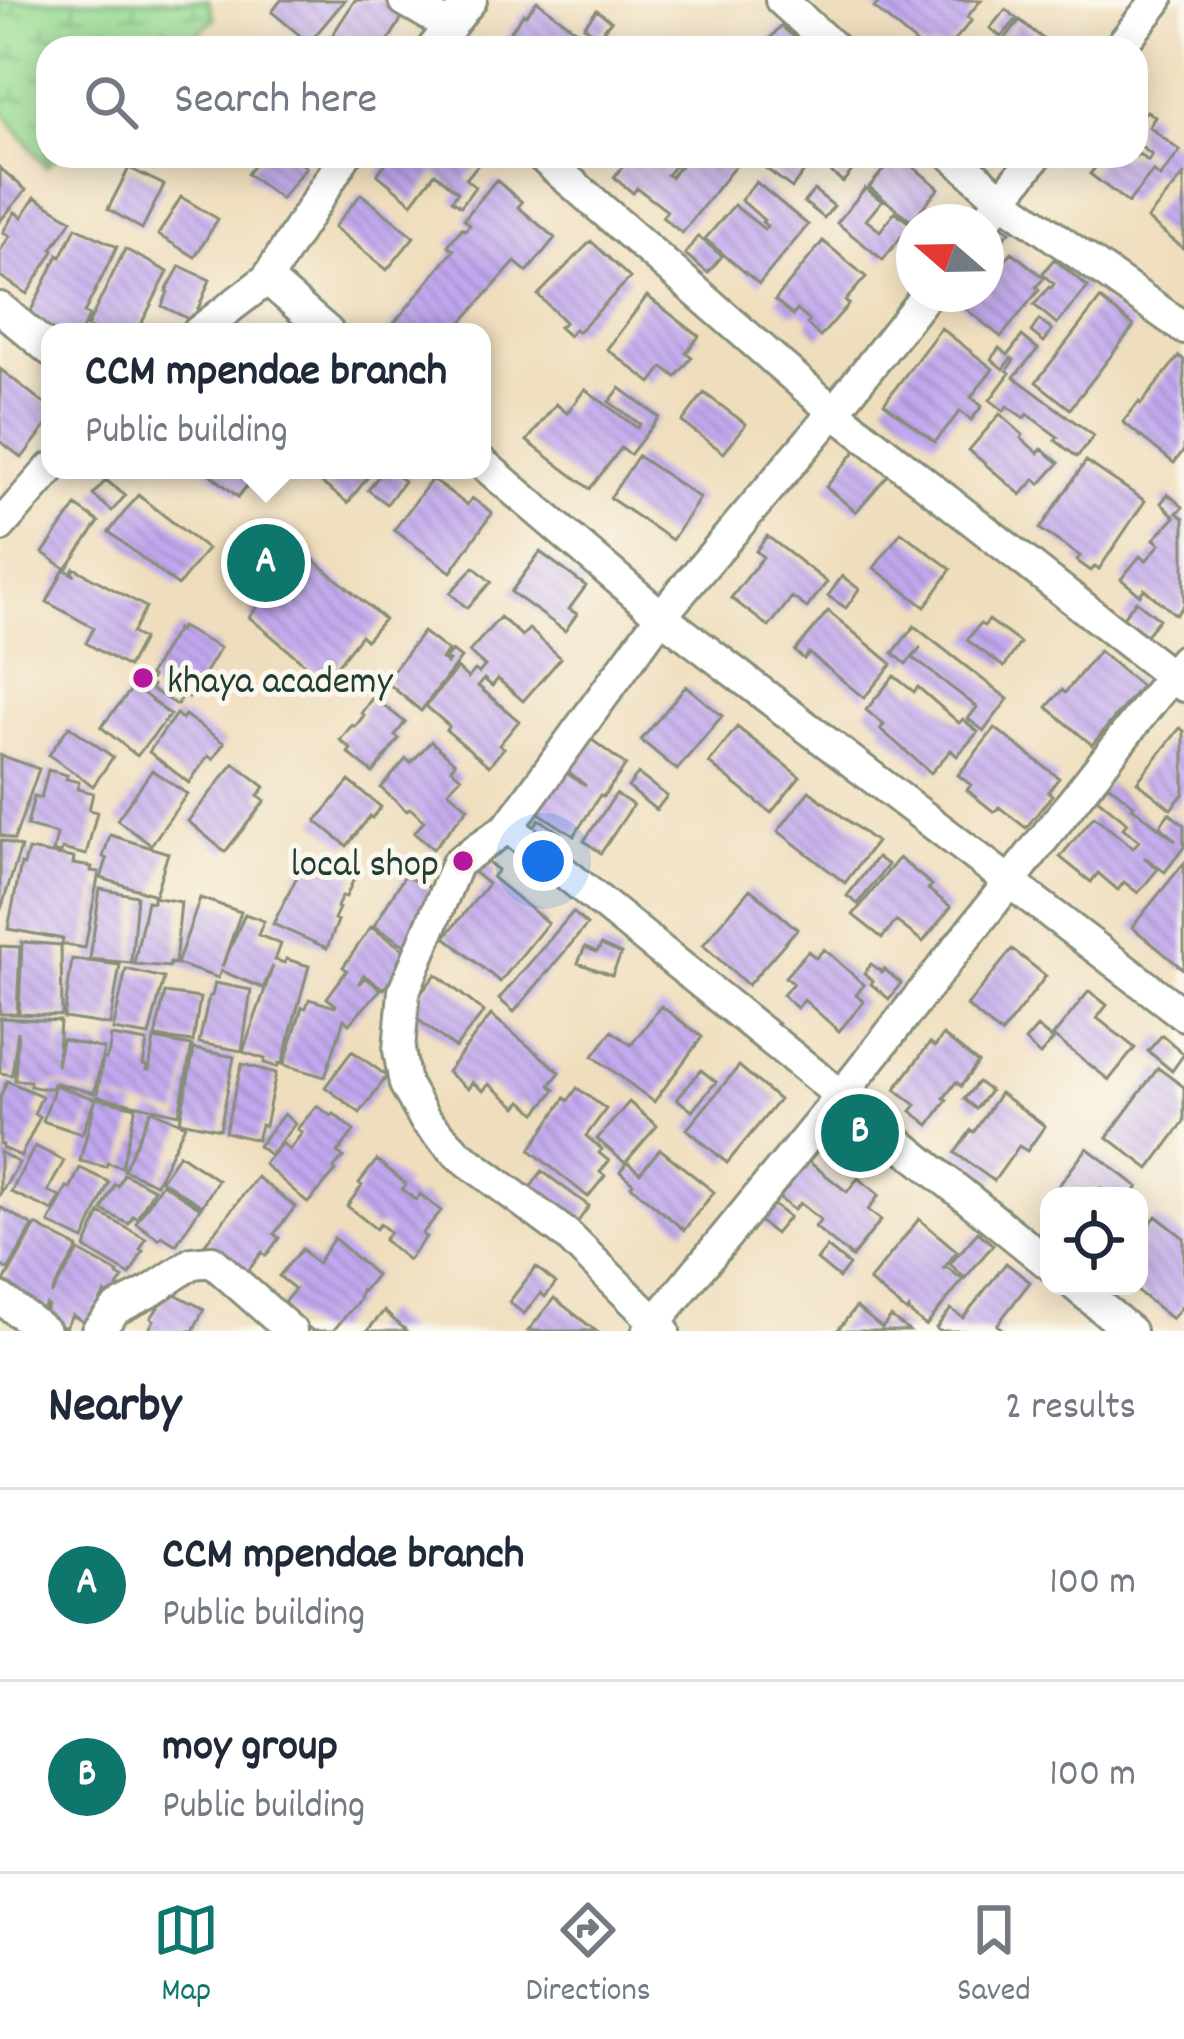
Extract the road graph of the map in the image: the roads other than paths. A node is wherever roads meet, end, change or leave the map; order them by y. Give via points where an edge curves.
1 (404, 0) edge
2 (472, 0) edge
3 (781, 0) edge
4 (1157, 0) edge
5 (440, 36) edge
6 (442, 36) edge
7 (821, 36) edge
8 (1128, 36) edge
9 (337, 168) edge
10 (555, 168) edge
11 (962, 168) edge
12 (1027, 168) edge
13 (988, 204) edge
14 (998, 204) edge
15 (1004, 218) edge
16 (267, 280) junction
17 (0, 308) edge
18 (913, 312) edge
19 (210, 323) edge
20 (317, 323) edge
21 (1184, 328) edge
22 (41, 342) edge
23 (834, 412) junction
24 (491, 471) edge
25 (41, 479) edge
26 (0, 526) edge
27 (662, 616) junction
28 (1180, 674) edge
29 (508, 827) junction
30 (1011, 880) junction
31 (1184, 1015) edge
32 (841, 1096) junction
33 (1040, 1257) edge
34 (1087, 1295) edge
35 (0, 1298) edge
36 (655, 1329) edge
37 (44, 1331) edge
38 (98, 1331) edge
39 (291, 1331) edge
40 (1130, 1331) edge

1 - 5 street
2 - 6 street
3 - 7 street
4 - 8 street
9 - 16 street
10 - 23 street
11 - 13 street
12 - 14 street
15 - 21 street
16 - 19 street
16 - 20 street
17 - 22 street
18 - 23 street
23 - 27 street
23 - 28 street
24 - 27 street
25 - 26 street
27 - 29 street
27 - 30 street
28 - 30 street
29 - 32 street
29 - 36 street via 458,863 404,992 399,1050 406,1084 425,1120 458,1154 566,1234
30 - 31 street
30 - 32 street
32 - 33 street
32 - 36 street
34 - 40 street
35 - 37 street
38 - 39 street via 116,1310 200,1260

